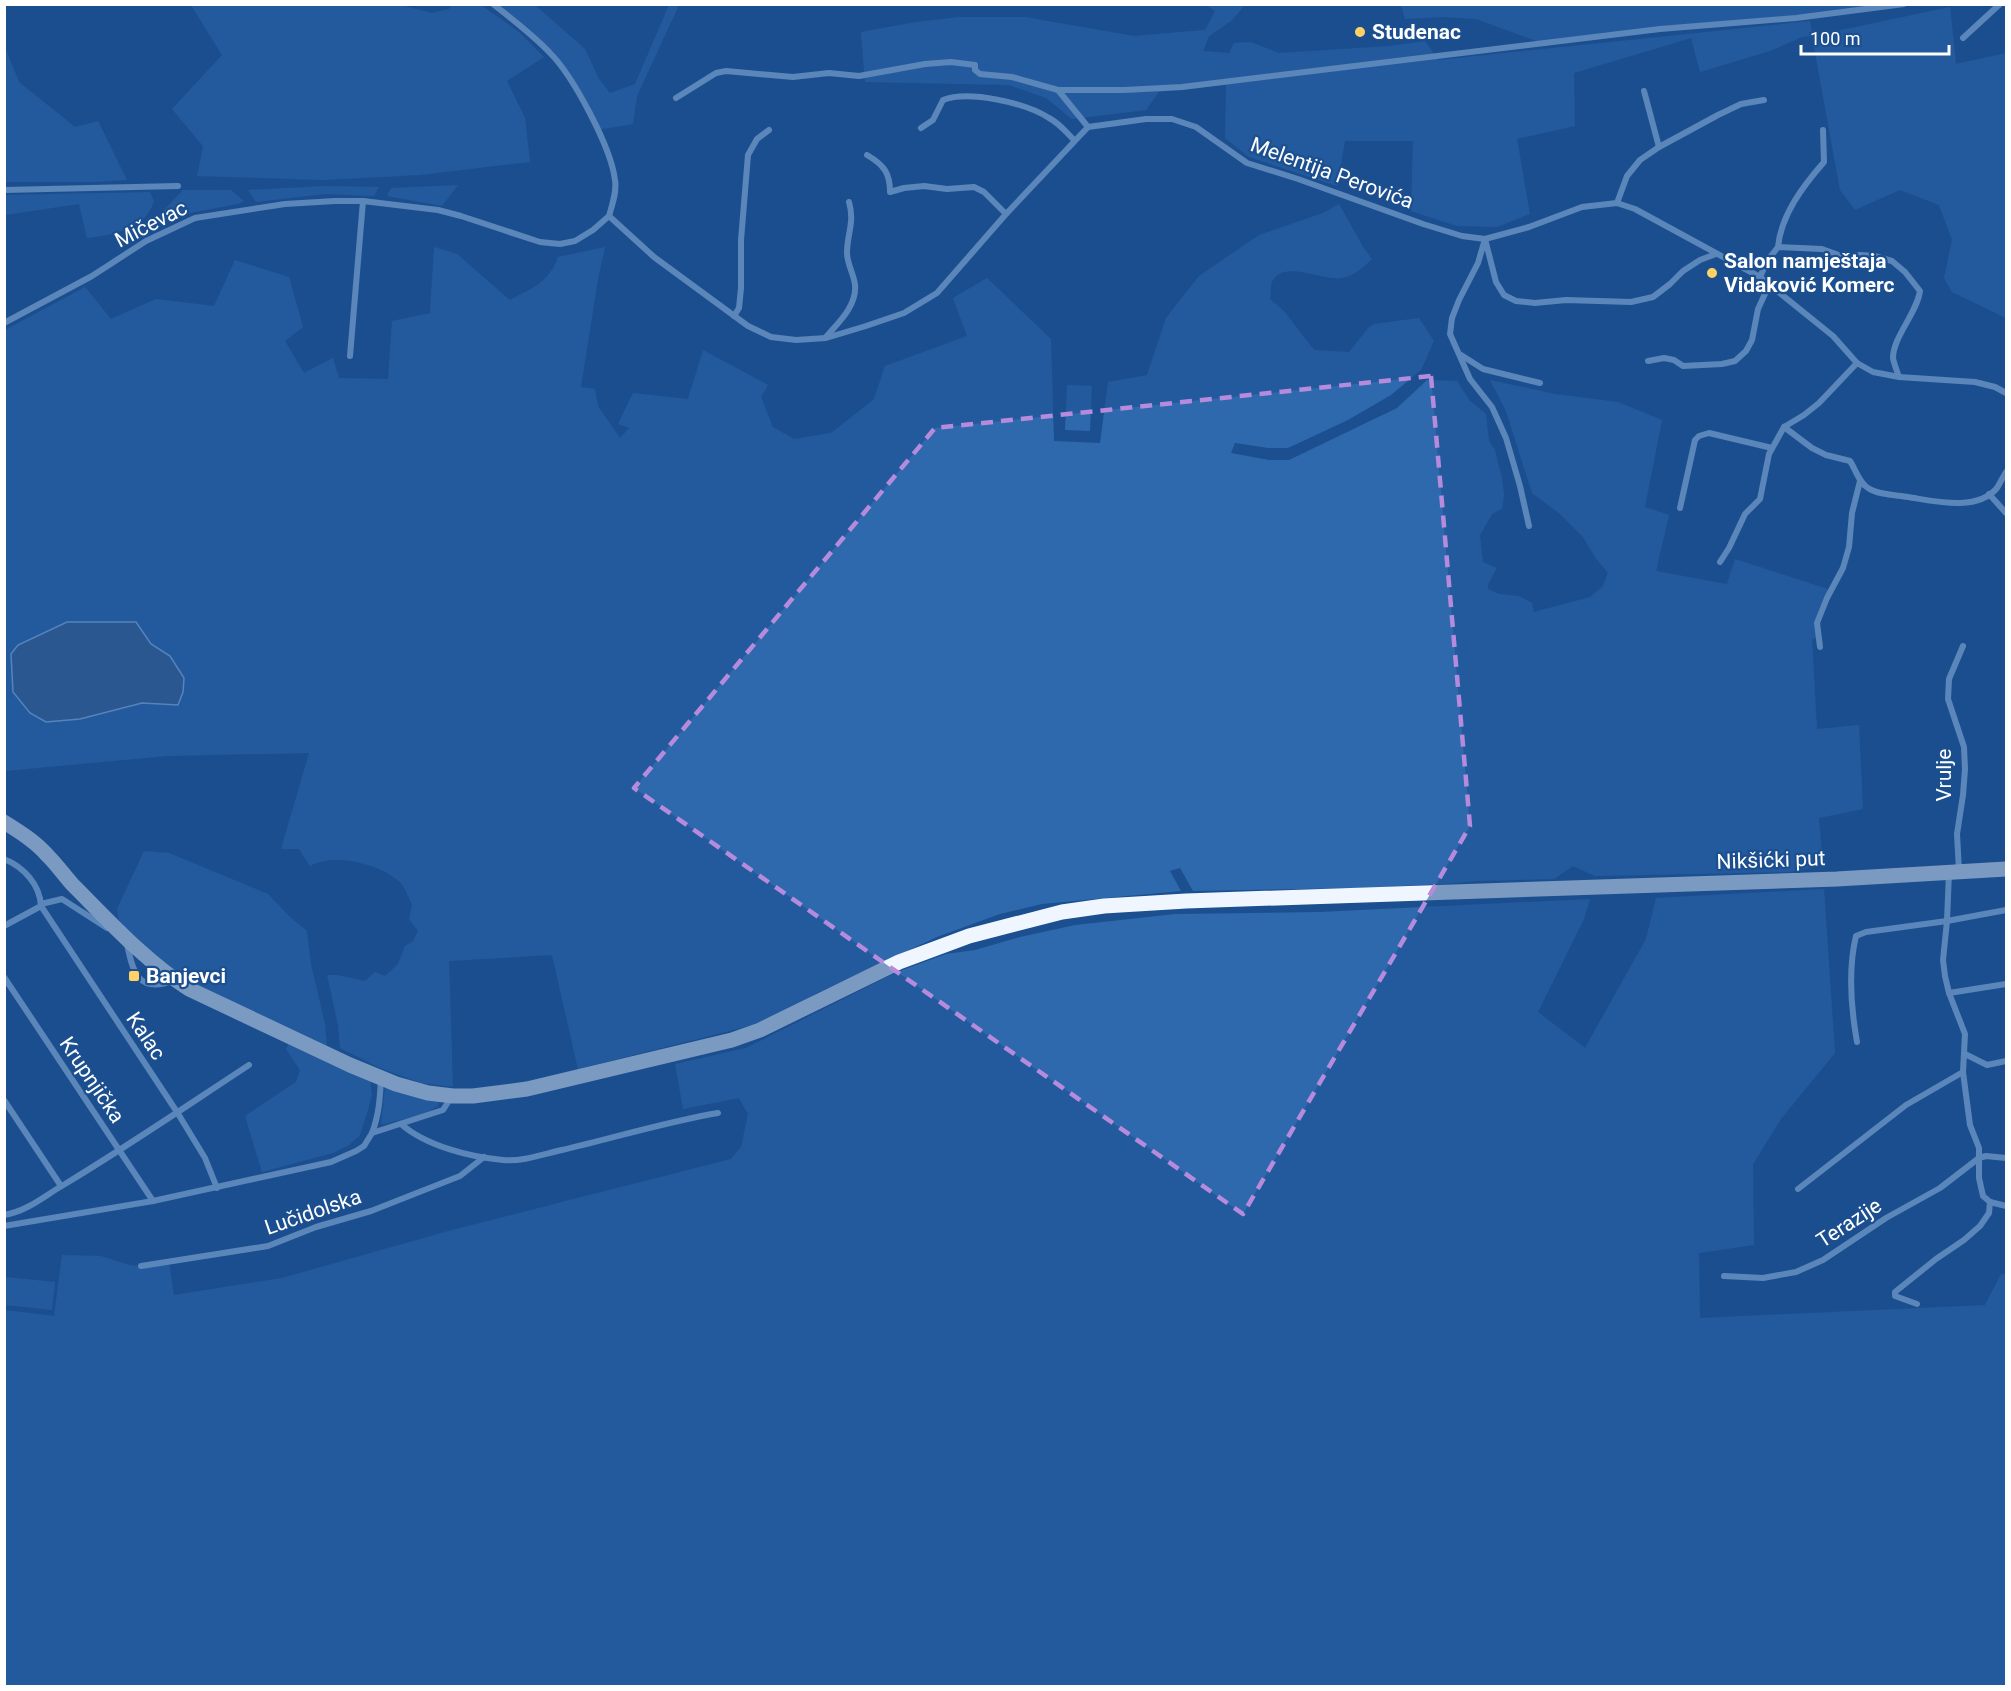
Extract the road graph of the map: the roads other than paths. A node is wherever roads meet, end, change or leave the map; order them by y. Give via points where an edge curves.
1 (493, 4) edge
2 (1904, 4) edge
3 (2000, 4) edge
4 (1963, 38) dead end
5 (1058, 90) junction
6 (1644, 92) dead end
7 (676, 98) dead end
8 (1764, 100) dead end
9 (1088, 127) junction
10 (921, 129) dead end
11 (769, 130) dead end
12 (1823, 130) dead end
13 (1074, 140) junction
14 (1659, 147) junction
15 (867, 155) dead end
16 (178, 186) dead end
17 (4, 190) edge
18 (363, 201) junction
19 (849, 202) dead end
20 (1617, 203) junction
21 (1006, 214) junction
22 (609, 216) junction
23 (1485, 240) junction
24 (1778, 247) junction
25 (1716, 254) junction
26 (1760, 277) junction
27 (1769, 285) junction
28 (734, 316) junction
29 (4, 323) edge
30 (826, 338) junction
31 (1460, 355) junction
32 (350, 356) dead end
33 (1648, 361) dead end
34 (1857, 363) junction
35 (1899, 377) junction
36 (1540, 382) dead end
37 (2007, 393) edge
38 (1784, 427) junction
39 (1772, 448) junction
40 (2007, 472) edge
41 (1860, 481) junction
42 (1989, 494) junction
43 (1680, 508) dead end
44 (2007, 513) edge
45 (1529, 526) dead end
46 (1720, 562) dead end
47 (1963, 646) dead end
48 (1821, 647) dead end
49 (4, 822) edge
50 (4, 859) edge
51 (2007, 869) edge
52 (1954, 872) junction
53 (41, 905) junction
54 (2007, 910) edge
55 (1947, 921) junction
56 (4, 926) edge
57 (123, 935) junction
58 (4, 977) edge
59 (175, 980) junction
60 (2007, 984) edge
61 (1948, 993) junction
62 (1857, 1042) dead end
63 (1965, 1054) junction
64 (2007, 1061) edge
65 (249, 1065) dead end
66 (1963, 1072) junction
67 (381, 1078) junction
68 (453, 1096) junction
69 (4, 1100) edge
70 (177, 1112) junction
71 (718, 1113) dead end
72 (401, 1124) junction
73 (372, 1133) junction
74 (120, 1151) junction
75 (484, 1157) junction
76 (1978, 1158) junction
77 (2007, 1158) edge
78 (61, 1186) junction
79 (217, 1188) junction
80 (1798, 1189) dead end
81 (153, 1201) junction
82 (1990, 1202) junction
83 (2007, 1206) edge
84 (4, 1215) edge
85 (4, 1226) edge
86 (141, 1266) dead end
87 (1724, 1276) dead end
88 (1917, 1304) dead end

1 - 22 street via 550,53 579,93 616,182
2 - 5 street via 1660,29 1182,87
3 - 4 street
5 - 7 street via 1012,77 980,74 975,65 951,62 859,76 828,72 793,77 726,71
5 - 9 street
6 - 14 street
8 - 14 street via 1741,104
9 - 13 street
9 - 23 street, Melentija Perovića via 1172,119 1196,127 1246,163 1423,224
10 - 13 street via 933,120 943,100 955,96 1030,109 1057,123
11 - 28 street via 757,139 748,155 741,288
12 - 24 street via 1824,162 1779,230
13 - 21 street
14 - 20 street via 1640,160 1627,176
15 - 21 street via 890,177 890,192 924,186 974,187
16 - 17 street
18 - 22 street, Mičevac via 438,210 540,242 560,244 575,241
18 - 29 street, Mičevac via 285,204 195,218 146,241 92,276
18 - 32 street
19 - 30 street via 852,215 847,255 855,298
20 - 23 street, Melentija Perovića via 1582,207
20 - 25 street, Melentija Perovića
21 - 30 street via 937,293 904,313
22 - 28 street via 654,257
23 - 25 street via 1496,282 1504,295 1535,303 1631,302 1653,297 1683,271
23 - 31 street via 1452,318 1450,334
24 - 26 street
24 - 35 street via 1822,249 1847,258 1875,256 1892,261 1905,272 1920,291 1893,357
25 - 26 street, Melentija Perovića
26 - 27 street, Melentija Perovića
27 - 33 street via 1758,309 1752,340 1735,361 1683,366 1664,358
27 - 34 street, Melentija Perovića via 1833,336
28 - 30 street via 771,337
31 - 36 street via 1483,369
31 - 45 street via 1506,438
34 - 35 street, Melentija Perovića via 1874,372
34 - 38 street via 1819,403
35 - 37 street, Melentija Perovića via 1975,382
38 - 39 street
38 - 41 street via 1812,448 1850,461
39 - 43 street via 1709,433 1698,436
39 - 46 street via 1760,499 1745,514
40 - 42 street
41 - 42 street via 1868,489 1938,503 1956,504
41 - 48 street via 1843,568 1817,622
42 - 44 street
47 - 52 street, Vrulje via 1949,679 1948,699 1964,747 1964,786
49 - 57 main road, Nikšićki put via 47,854
50 - 53 street, Kalac via 27,875 37,888
51 - 52 main road, Nikšićki put
52 - 55 street
52 - 68 main road, Nikšićki put via 1186,901 1062,912 921,953 732,1040 527,1089
53 - 56 street
53 - 57 street via 62,899
53 - 70 street, Kalac
54 - 55 street
55 - 61 street via 1943,960
55 - 62 street via 1856,936 1852,996
57 - 59 main road, Nikšićki put
57 - 59 street via 140,980 155,985
58 - 74 street, Krupnjička
59 - 67 main road, Nikšićki put via 210,1000
60 - 61 street
61 - 63 street via 1965,1034
63 - 64 street via 1987,1065
63 - 66 street
65 - 70 street
66 - 76 street
66 - 80 street via 1906,1105
67 - 68 main road, Nikšićki put via 428,1093
67 - 73 street via 380,1105
68 - 72 street via 443,1110
69 - 78 street
70 - 74 street
70 - 79 street, Kalac via 205,1158
71 - 75 street via 538,1155 505,1160
72 - 73 street
72 - 75 street via 424,1140
73 - 79 street via 364,1146 344,1158
74 - 78 street
74 - 81 street, Krupnjička
75 - 86 street, Lučidolska via 460,1176 268,1246
76 - 77 street
76 - 82 street via 1978,1178 1983,1196
76 - 87 street, Terazije via 1940,1188 1823,1260 1797,1272 1762,1278
78 - 84 street via 31,1206
79 - 81 street
81 - 85 street
82 - 83 street
82 - 88 street via 1989,1213 1980,1226 1895,1292 1895,1296

